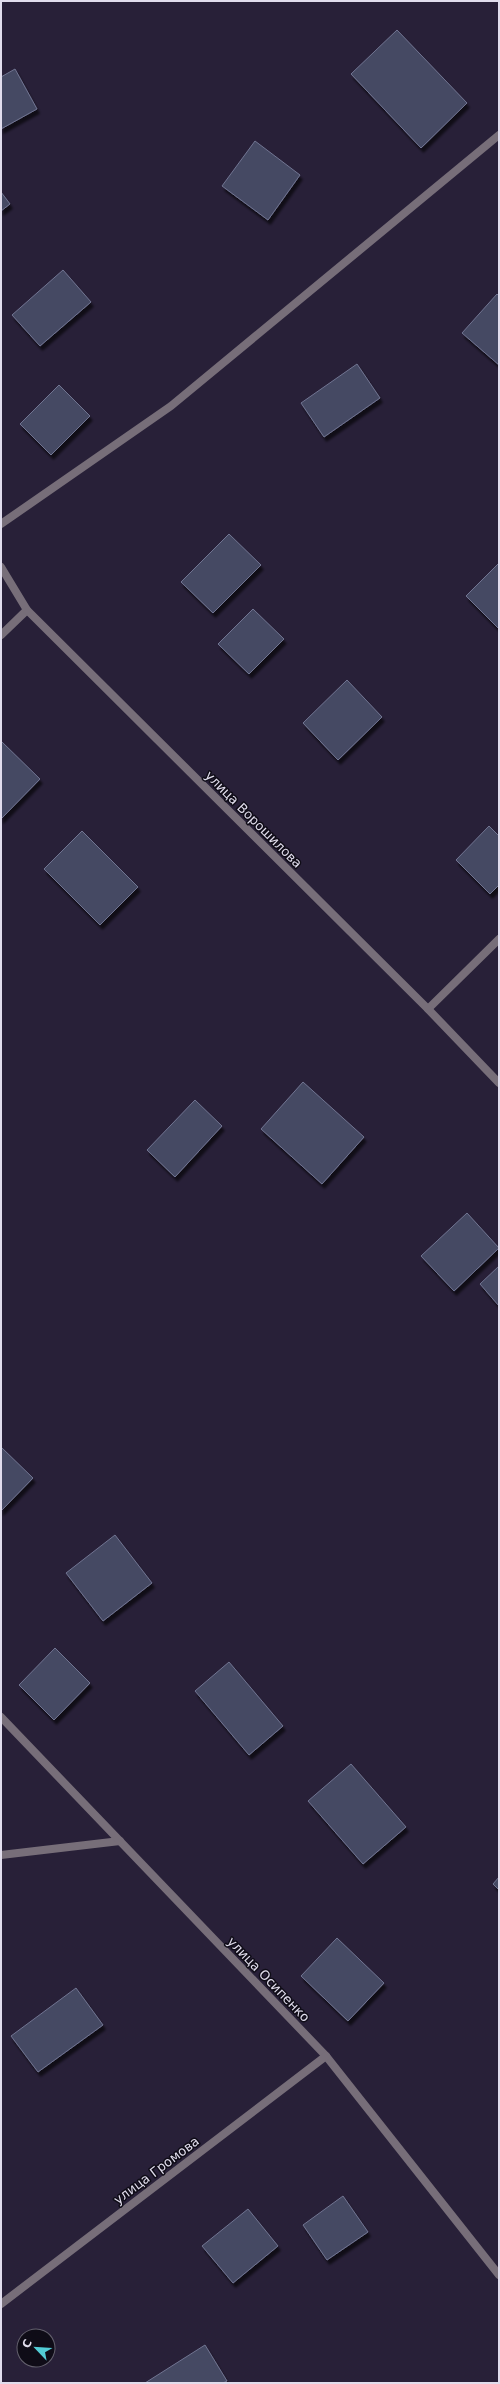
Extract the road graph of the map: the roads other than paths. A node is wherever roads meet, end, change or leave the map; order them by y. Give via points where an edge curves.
1 (499, 135) edge
2 (1, 524) edge
3 (1, 567) edge
4 (27, 610) junction
5 (1, 635) edge
6 (499, 939) edge
7 (428, 1009) junction
8 (499, 1083) edge
9 (1, 1717) edge
10 (120, 1842) junction
11 (1, 1855) edge
12 (326, 2056) junction
13 (499, 2275) edge
14 (1, 2304) edge

1 - 2 street via 171,406
3 - 4 street, улица Ворошилова
4 - 5 street
4 - 7 street, улица Ворошилова
6 - 7 street
7 - 8 street, улица Ворошилова
9 - 10 street, улица Осипенко
10 - 11 street
10 - 12 street, улица Осипенко
12 - 13 street, улица Осипенко
12 - 14 street, улица Громова

